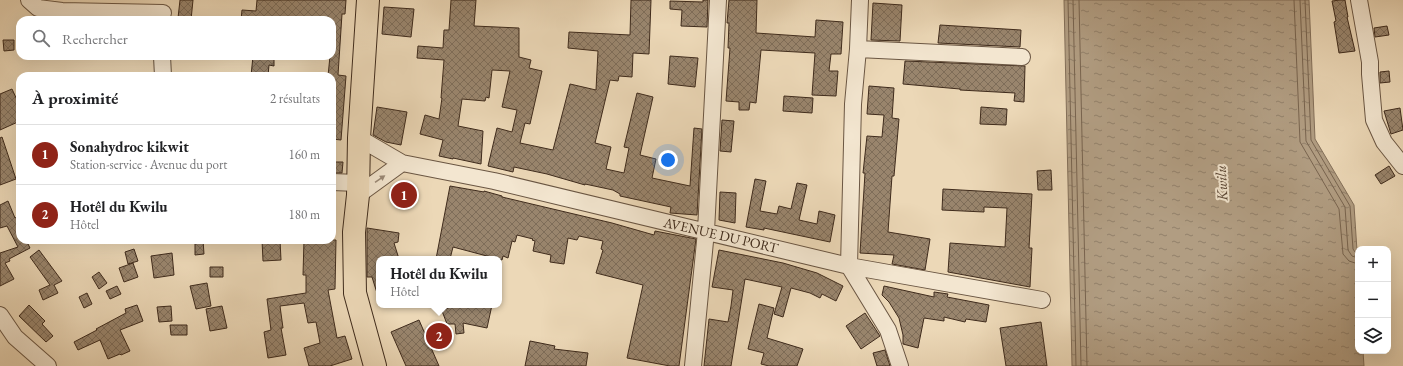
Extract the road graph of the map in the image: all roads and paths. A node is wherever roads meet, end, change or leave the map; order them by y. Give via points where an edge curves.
1 (29, 0) edge
2 (368, 0) edge
3 (718, 0) edge
4 (860, 0) edge
5 (1359, 0) edge
6 (163, 11) edge
7 (858, 49) junction
8 (1022, 57) dead end
9 (162, 60) edge
10 (162, 72) edge
11 (359, 138) junction
12 (402, 163) junction
13 (1403, 166) edge
14 (336, 183) edge
15 (358, 189) junction
16 (706, 231) junction
17 (849, 266) junction
18 (1042, 300) dead end
19 (0, 315) edge
20 (48, 366) edge
21 (375, 366) edge
22 (693, 366) edge
23 (900, 366) edge

1 - 6 street via 38,8 62,11
2 - 11 highway
3 - 16 street
4 - 7 street
5 - 13 street via 1370,62 1374,120 1384,142
7 - 8 street
7 - 17 street via 853,104
9 - 10 street
11 - 12 street, AVENUE DU PORT
11 - 15 highway
15 -> 12 street
12 - 16 street, AVENUE DU PORT via 494,181
14 - 15 street
15 - 21 highway via 354,232 355,293
16 - 17 street, AVENUE DU PORT
16 - 22 street
17 - 18 street, AVENUE DU PORT
17 - 23 street via 888,330
19 - 20 street via 15,337

